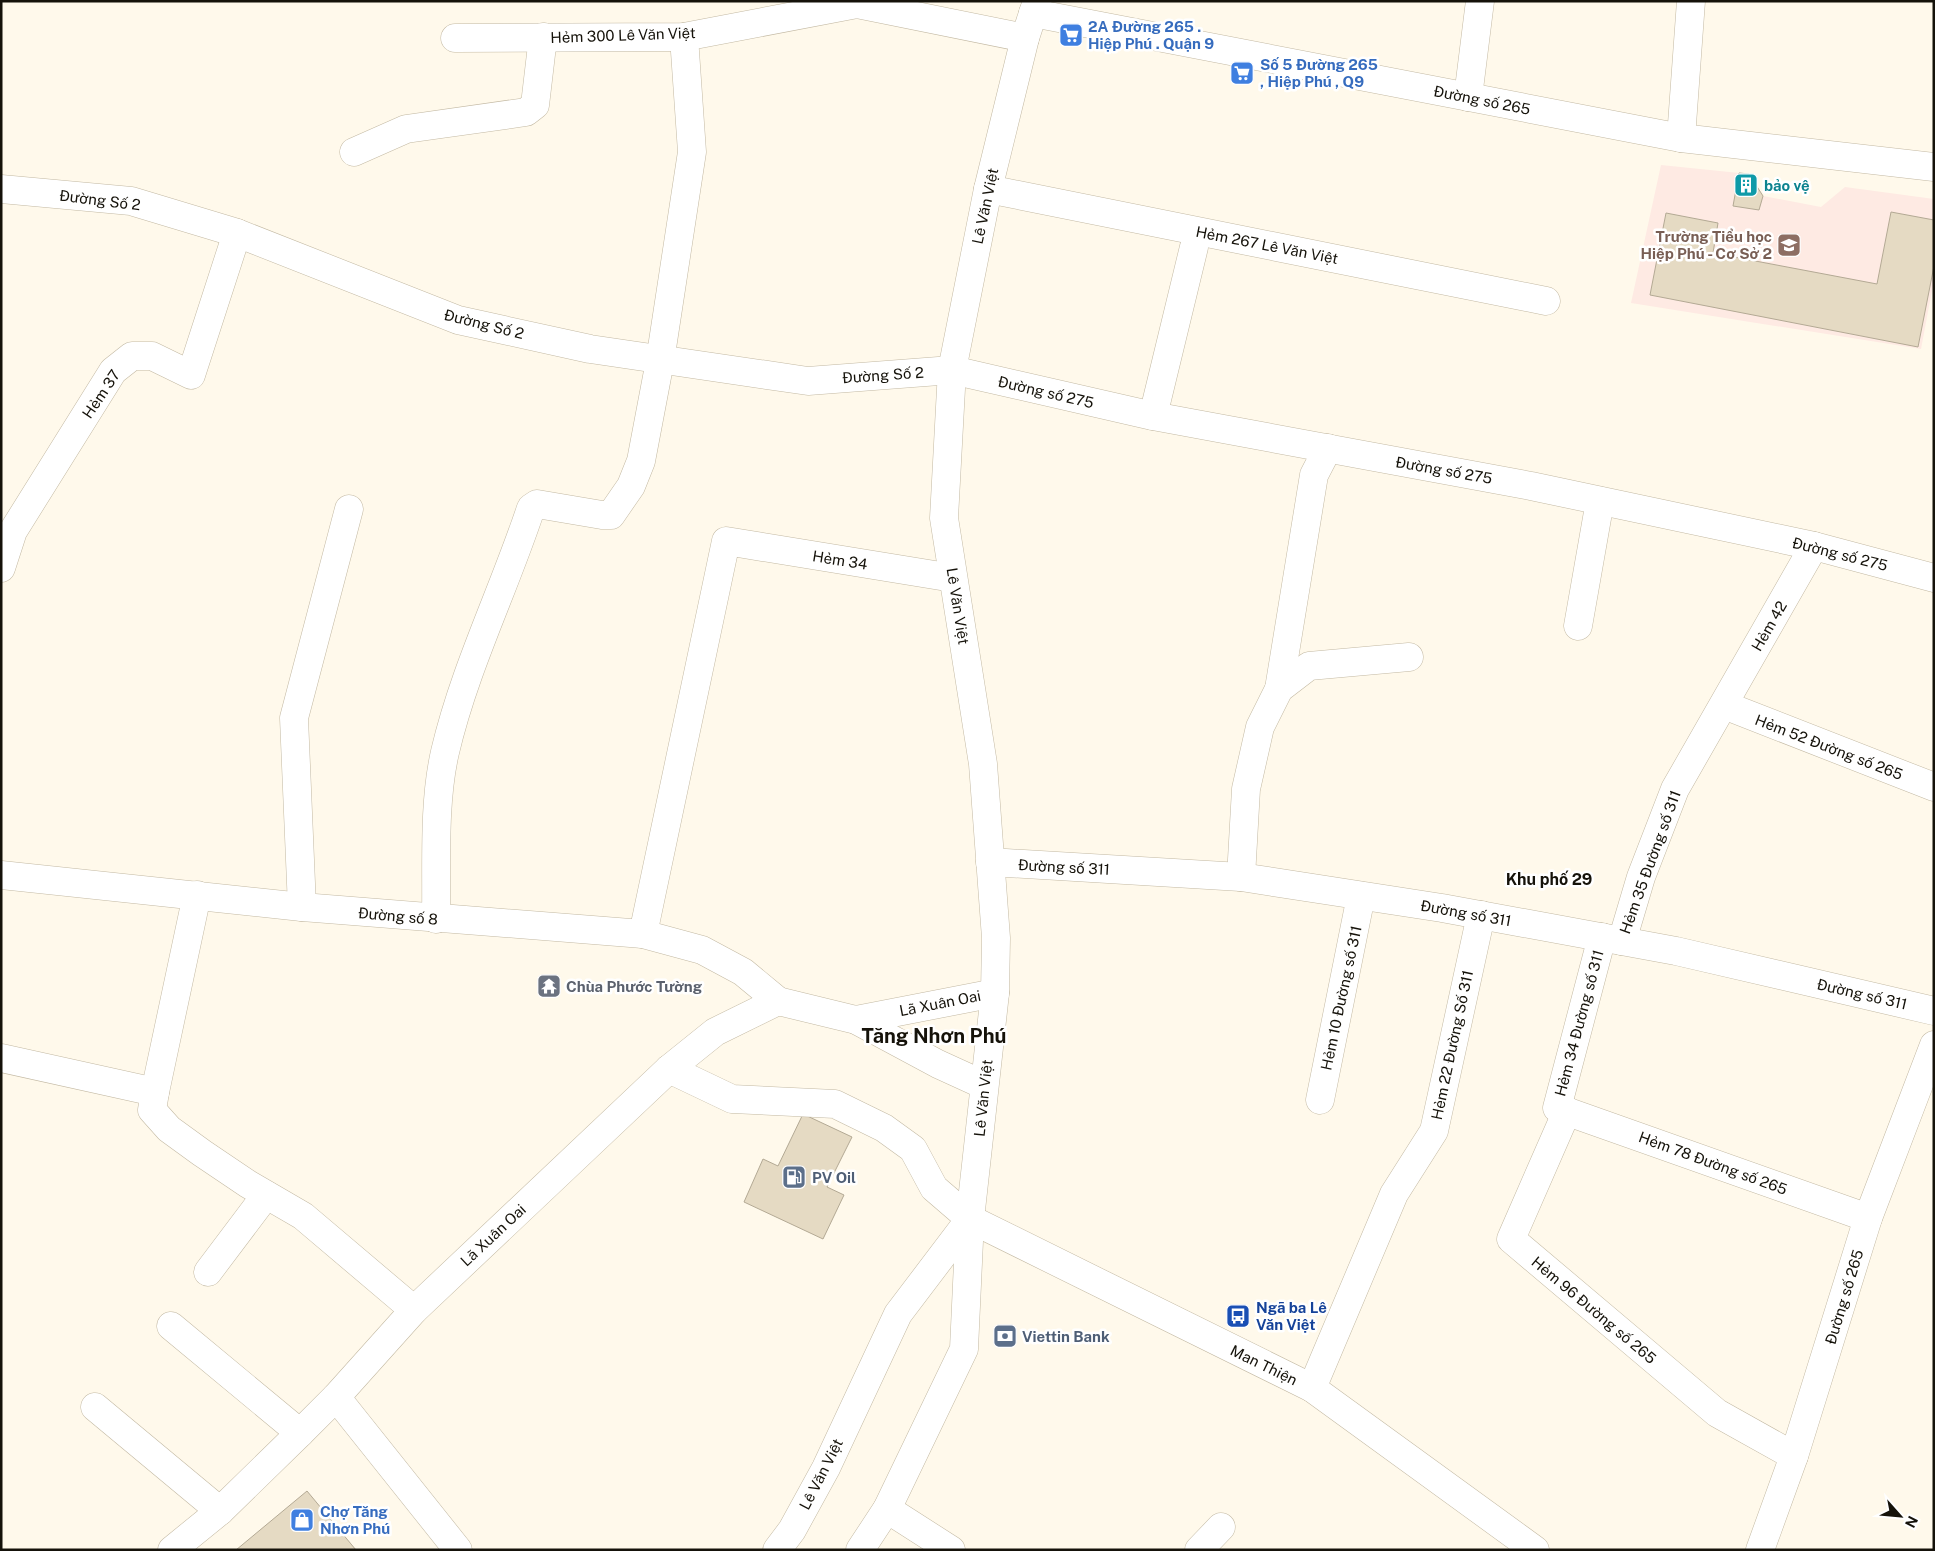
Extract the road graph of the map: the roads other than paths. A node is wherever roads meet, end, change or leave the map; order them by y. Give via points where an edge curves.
1 (1480, 1) edge
2 (1690, 1) edge
3 (1031, 18) edge
4 (543, 37) junction
5 (684, 37) junction
6 (455, 38) dead end
7 (1468, 97) junction
8 (1681, 138) junction
9 (354, 152) dead end
10 (1934, 167) edge
11 (1, 189) edge
12 (988, 189) junction
13 (237, 233) junction
14 (1194, 247) dead end
15 (1546, 301) dead end
16 (660, 361) junction
17 (952, 370) junction
18 (1153, 416) junction
19 (1328, 448) junction
20 (1600, 501) junction
21 (349, 509) dead end
22 (7, 530) edge
23 (1814, 546) junction
24 (1, 568) edge
25 (953, 578) junction
26 (1934, 578) edge
27 (1578, 626) dead end
28 (1409, 657) dead end
29 (1279, 690) junction
30 (1724, 705) junction
31 (1934, 787) edge
32 (990, 862) junction
33 (1, 875) edge
34 (1241, 877) junction
35 (197, 895) junction
36 (1362, 896) junction
37 (302, 907) junction
38 (1481, 915) junction
39 (436, 919) junction
40 (643, 934) junction
41 (1612, 939) junction
42 (995, 993) junction
43 (778, 1001) junction
44 (1934, 1011) edge
45 (856, 1020) junction
46 (1934, 1045) edge
47 (1, 1058) edge
48 (669, 1069) junction
49 (984, 1085) junction
50 (155, 1092) junction
51 (1320, 1100) dead end
52 (1562, 1110) junction
53 (266, 1195) junction
54 (1868, 1218) junction
55 (970, 1219) junction
56 (208, 1272) dead end
57 (414, 1310) junction
58 (171, 1326) dead end
59 (1312, 1388) junction
60 (336, 1397) junction
61 (95, 1406) dead end
62 (300, 1433) junction
63 (1794, 1456) junction
64 (886, 1510) junction
65 (220, 1511) junction
66 (1221, 1527) dead end
67 (172, 1550) edge
68 (458, 1550) edge
69 (777, 1550) edge
70 (860, 1550) edge
71 (951, 1550) edge
72 (1199, 1550) edge
73 (1535, 1550) edge
74 (1760, 1550) edge

1 - 7 street
2 - 8 street
3 - 5 street, Hẻm 300 Lê Văn Việt via 857,4
3 - 7 street, Đường số 265
3 - 12 street, Lê Văn Việt
4 - 5 street, Hẻm 300 Lê Văn Việt
4 - 6 street, Hẻm 300 Lê Văn Việt
4 - 9 street via 535,105 526,112 406,129
5 - 16 street via 692,152
7 - 8 street, Đường số 265
8 - 10 street, Đường số 265
11 - 13 street, Đường Số 2 via 131,201
12 - 15 street, Hẻm 267 Lê Văn Việt
12 - 17 street, Lê Văn Việt
13 - 16 street, Đường Số 2 via 458,320
13 - 22 street, Hẻm 37 via 191,375 152,356 132,356 113,371
14 - 18 street
16 - 17 street, Đường Số 2 via 808,381
16 - 39 street via 641,461 631,486 611,515 537,504 531,508 462,689 444,754
17 - 18 street, Đường số 275
17 - 25 street, Lê Văn Việt via 944,518
18 - 19 street, Đường số 275
19 - 20 street, Đường số 275
19 - 29 street via 1314,475
20 - 23 street, Đường số 275
20 - 27 street
21 - 37 street via 294,718
22 - 24 street, Hẻm 37
23 - 26 street, Đường số 275
23 - 30 street, Hẻm 42
25 - 32 street, Lê Văn Việt via 983,764
25 - 40 street, Hẻm 34 via 726,541
28 - 29 street via 1308,666
29 - 34 street via 1260,727 1246,789
30 - 31 street, Hẻm 52 Đường số 265
30 - 41 street, Hẻm 35 Đường số 311 via 1675,789 1641,877
32 - 34 street, Đường số 311
32 - 42 street, Lê Văn Việt via 996,938
33 - 35 street, Đường số 8
34 - 36 street, Đường số 311
35 - 37 street, Đường số 8
35 - 50 street
36 - 38 street, Đường số 311
36 - 51 street, Hẻm 10 Đường số 311
37 - 39 street, Đường số 8
38 - 41 street, Đường số 311
38 - 59 street, Hẻm 22 Đường Số 311 via 1434,1131 1394,1194
39 - 40 street, Đường số 8
40 - 43 street, Đường số 8 via 702,950 743,972
41 - 44 street, Đường số 311
41 - 52 street, Hẻm 34 Đường số 311
42 - 45 street, Lã Xuân Oai
42 - 49 street, Lê Văn Việt
43 - 45 street, Lã Xuân Oai
43 - 48 street, Lã Xuân Oai via 715,1032
45 - 49 street, Lã Xuân Oai
46 - 54 street, Đường số 265
47 - 50 street
48 - 55 street, Man Thiện via 732,1099 835,1104 884,1128 913,1150 934,1188
48 - 57 street, Lã Xuân Oai
49 - 55 street, Lê Văn Việt
50 - 53 street via 152,1110 169,1129
52 - 54 street, Hẻm 78 Đường số 265
52 - 63 street, Hẻm 96 Đường số 265 via 1511,1239 1717,1413
53 - 56 street
53 - 57 street via 303,1216
54 - 63 street, Đường số 265
55 - 59 street, Man Thiện
55 - 64 street, Lê Văn Việt via 964,1349
55 - 69 street, Lê Văn Việt via 898,1314 826,1468 792,1530
57 - 60 street, Lã Xuân Oai
58 - 62 street
59 - 73 street, Man Thiện
60 - 62 street, Lã Xuân Oai
60 - 68 street
61 - 65 street
62 - 65 street, Lã Xuân Oai
63 - 74 street, Đường số 265
64 - 70 street, Lê Văn Việt
64 - 71 street
65 - 67 street, Lã Xuân Oai
66 - 72 street

